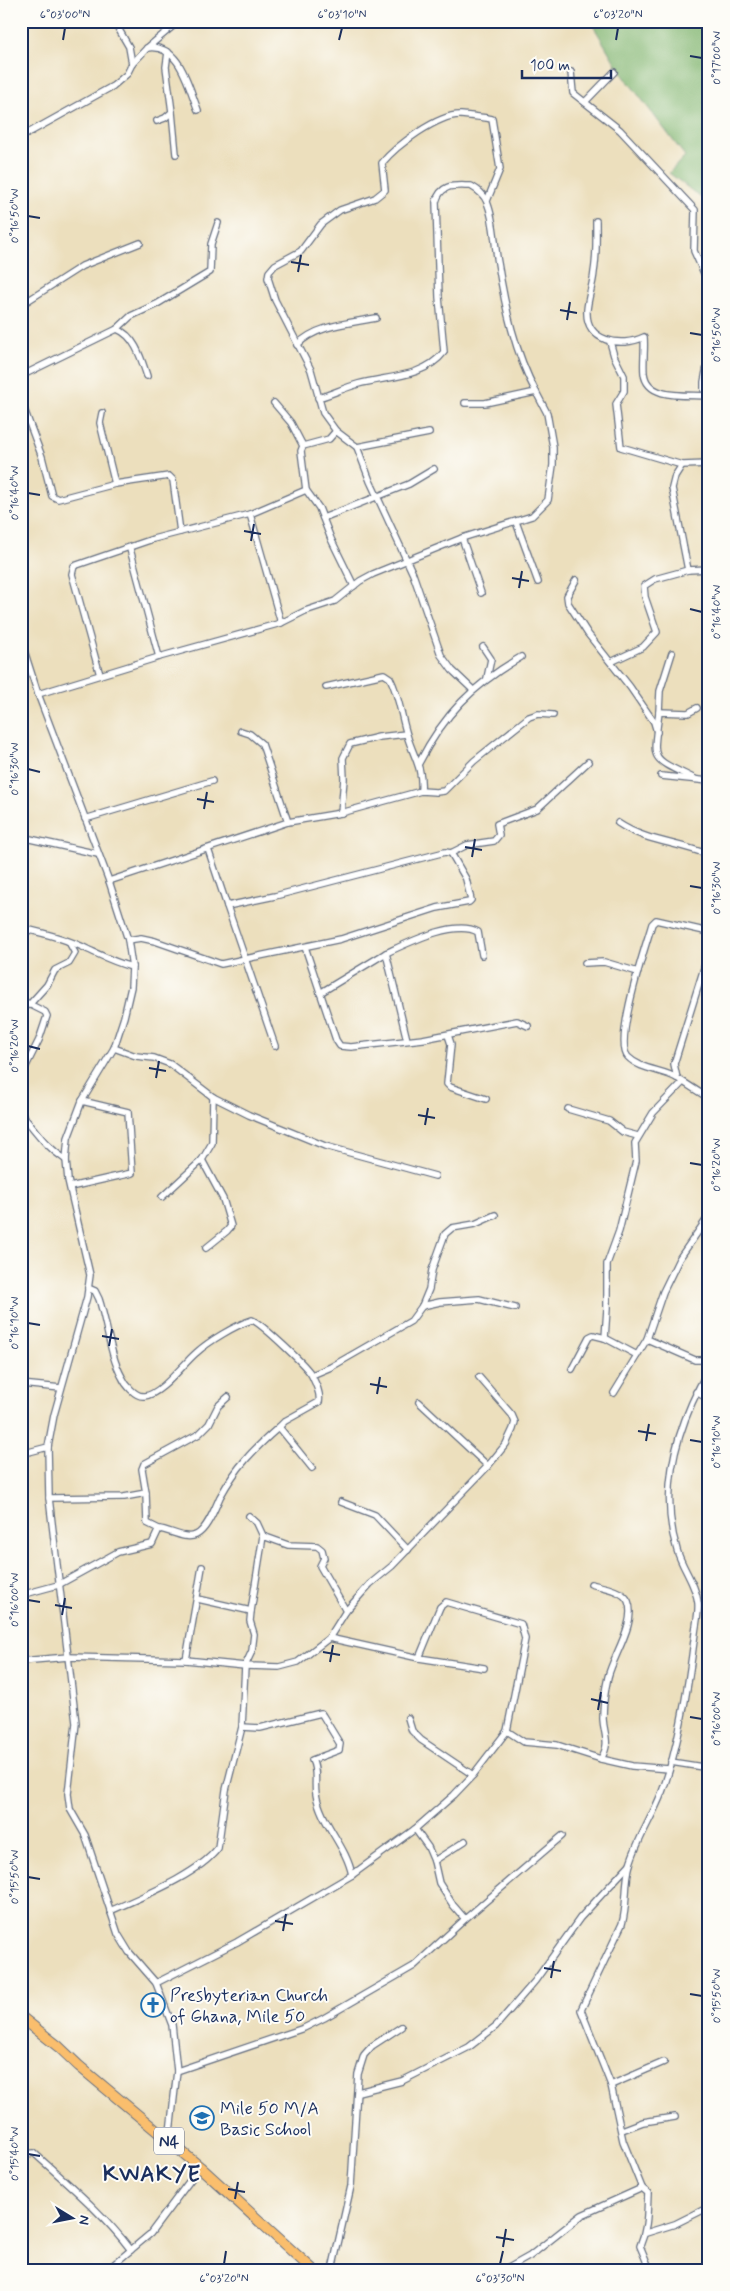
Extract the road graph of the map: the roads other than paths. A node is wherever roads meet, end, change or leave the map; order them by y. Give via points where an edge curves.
1 (114, 21) edge
2 (179, 21) edge
3 (146, 48) junction
4 (168, 52) junction
5 (132, 64) junction
6 (571, 72) dead end
7 (614, 72) dead end
8 (585, 102) junction
9 (198, 110) dead end
10 (172, 112) junction
11 (157, 121) dead end
12 (21, 128) edge
13 (24, 136) edge
14 (176, 154) dead end
15 (487, 201) junction
16 (596, 221) dead end
17 (218, 223) dead end
18 (140, 243) dead end
19 (709, 284) edge
20 (21, 305) edge
21 (709, 313) edge
22 (376, 318) dead end
23 (117, 329) junction
24 (610, 342) junction
25 (298, 345) junction
26 (708, 361) edge
27 (21, 376) edge
28 (147, 376) dead end
29 (536, 392) junction
30 (708, 396) edge
31 (318, 398) junction
32 (21, 401) edge
33 (274, 403) dead end
34 (465, 403) dead end
35 (102, 413) dead end
36 (336, 431) junction
37 (429, 433) dead end
38 (303, 446) junction
39 (358, 447) junction
40 (709, 464) edge
41 (682, 465) junction
42 (434, 469) dead end
43 (115, 484) junction
44 (306, 490) junction
45 (378, 496) junction
46 (250, 514) junction
47 (323, 518) junction
48 (516, 522) junction
49 (180, 532) junction
50 (462, 538) junction
51 (130, 548) junction
52 (407, 562) junction
53 (709, 569) edge
54 (688, 570) junction
55 (576, 580) dead end
56 (538, 582) dead end
57 (354, 586) junction
58 (480, 593) dead end
59 (281, 622) junction
60 (21, 641) edge
61 (483, 647) dead end
62 (672, 653) dead end
63 (159, 656) junction
64 (521, 657) dead end
65 (612, 662) junction
66 (100, 675) junction
67 (487, 678) junction
68 (326, 687) dead end
69 (473, 690) junction
70 (38, 694) junction
71 (697, 708) dead end
72 (659, 712) junction
73 (553, 715) dead end
74 (241, 731) dead end
75 (657, 732) junction
76 (406, 734) junction
77 (588, 762) dead end
78 (419, 763) junction
79 (662, 776) dead end
80 (695, 779) junction
81 (212, 781) dead end
82 (709, 782) edge
83 (420, 790) junction
84 (21, 812) edge
85 (341, 814) junction
86 (85, 819) junction
87 (21, 822) edge
88 (288, 822) junction
89 (618, 823) dead end
90 (21, 837) edge
91 (208, 849) junction
92 (451, 853) junction
93 (98, 854) junction
94 (709, 854) edge
95 (110, 881) junction
96 (227, 906) junction
97 (21, 928) edge
98 (709, 932) edge
99 (128, 940) junction
100 (69, 942) junction
101 (305, 947) junction
102 (709, 952) edge
103 (386, 953) junction
104 (482, 955) dead end
105 (245, 958) junction
106 (585, 963) dead end
107 (132, 967) junction
108 (638, 972) junction
109 (320, 993) junction
110 (21, 1000) edge
111 (30, 1005) junction
112 (528, 1026) dead end
113 (448, 1035) junction
114 (407, 1040) junction
115 (275, 1046) dead end
116 (114, 1048) junction
117 (21, 1076) edge
118 (677, 1078) junction
119 (682, 1083) junction
120 (213, 1097) junction
121 (709, 1098) edge
122 (486, 1099) dead end
123 (82, 1101) junction
124 (568, 1109) dead end
125 (21, 1114) edge
126 (638, 1136) junction
127 (66, 1160) junction
128 (202, 1160) junction
129 (435, 1176) dead end
130 (70, 1187) junction
131 (162, 1197) dead end
132 (494, 1215) dead end
133 (709, 1216) edge
134 (206, 1248) dead end
135 (88, 1288) junction
136 (422, 1306) junction
137 (514, 1308) dead end
138 (604, 1338) junction
139 (647, 1339) junction
140 (637, 1355) junction
141 (709, 1360) edge
142 (572, 1369) dead end
143 (709, 1369) edge
144 (312, 1375) junction
145 (478, 1377) dead end
146 (21, 1384) edge
147 (61, 1388) junction
148 (614, 1392) dead end
149 (696, 1392) junction
150 (228, 1397) dead end
151 (709, 1399) edge
152 (420, 1402) dead end
153 (279, 1427) junction
154 (48, 1447) junction
155 (21, 1454) edge
156 (488, 1466) junction
157 (312, 1468) dead end
158 (146, 1493) junction
159 (49, 1498) junction
160 (341, 1502) dead end
161 (249, 1516) dead end
162 (159, 1529) junction
163 (263, 1536) junction
164 (408, 1550) junction
165 (202, 1567) dead end
166 (591, 1584) dead end
167 (58, 1585) junction
168 (21, 1596) edge
169 (198, 1599) junction
170 (251, 1611) junction
171 (346, 1611) junction
172 (329, 1638) junction
173 (68, 1657) junction
174 (419, 1658) junction
175 (186, 1660) junction
176 (21, 1661) edge
177 (245, 1666) junction
178 (484, 1668) dead end
179 (408, 1718) dead end
180 (242, 1727) junction
181 (507, 1731) junction
182 (601, 1759) junction
183 (670, 1765) junction
184 (709, 1768) edge
185 (473, 1775) junction
186 (415, 1829) junction
187 (562, 1836) dead end
188 (465, 1841) dead end
189 (434, 1862) junction
190 (630, 1864) junction
191 (352, 1875) junction
192 (110, 1912) junction
193 (464, 1919) junction
194 (156, 1983) junction
195 (21, 2017) edge
196 (401, 2027) dead end
197 (664, 2062) dead end
198 (177, 2071) junction
199 (611, 2084) junction
200 (358, 2092) junction
201 (675, 2118) dead end
202 (622, 2130) junction
203 (169, 2141) junction
204 (21, 2158) edge
205 (200, 2168) junction
206 (642, 2188) junction
207 (709, 2207) edge
208 (646, 2233) junction
209 (131, 2250) junction
210 (107, 2270) edge
211 (313, 2270) edge
212 (332, 2270) edge
213 (505, 2270) edge
214 (650, 2270) edge

1 - 5 street via 129,47
2 - 3 street
3 - 4 street via 160,48
3 - 5 street
4 - 9 street via 180,65
4 - 10 street via 166,67
5 - 13 street via 113,86
6 - 8 street via 573,93
7 - 8 street
8 - 19 street via 620,130 695,210 694,251
10 - 11 street
10 - 14 street
12 - 13 street
15 - 25 street via 500,169 492,119 459,115 426,126 390,152 382,163 385,190 375,198 340,210 321,224 301,250 269,272 275,300
15 - 29 street via 506,308
15 - 31 street via 471,186 450,187 439,192 436,202 438,281 444,352 439,358 408,375 360,383
16 - 24 street via 594,272 587,320 597,337
17 - 23 street via 211,244 210,272 131,316
18 - 20 street via 82,266
21 - 26 street via 705,341
22 - 25 street via 320,330 306,336
23 - 27 street
23 - 28 street via 132,339
24 - 30 street via 644,337 644,375 650,387 658,392
24 - 41 street via 624,376 624,391 616,404 621,447
25 - 31 street via 311,370
26 - 30 street via 704,382
29 - 34 street via 484,403
29 - 48 street via 547,413 553,447 550,492 548,500 532,516
31 - 36 street via 323,413
32 - 43 street via 42,457 52,496 58,499 69,497
33 - 38 street via 291,423
35 - 43 street via 100,423
36 - 38 street via 329,439
36 - 39 street
37 - 39 street
38 - 44 street
39 - 45 street
40 - 41 street
41 - 54 street via 672,488
42 - 45 street
43 - 49 street via 172,478
44 - 46 street
44 - 47 street
45 - 47 street
45 - 52 street
46 - 49 street
46 - 59 street
47 - 57 street
48 - 50 street
48 - 56 street
49 - 51 street
50 - 52 street
50 - 58 street
51 - 63 street
51 - 66 street via 72,569
52 - 57 street via 373,574
52 - 69 street via 440,655
53 - 54 street
54 - 65 street via 655,579 644,586 657,632 643,647
55 - 65 street via 567,596 568,602 588,634
57 - 59 street via 335,601
59 - 63 street
60 - 70 street
61 - 67 street via 491,659
62 - 72 street via 660,691
63 - 66 street
64 - 67 street
65 - 75 street via 654,722
66 - 70 street
67 - 69 street
68 - 76 street via 384,674 393,684
69 - 78 street via 450,715
70 - 86 street
71 - 72 street via 688,714
72 - 75 street
73 - 83 street via 529,717 474,761 444,791
74 - 88 street via 262,744
75 - 80 street via 655,754 658,761
76 - 78 street
76 - 85 street via 350,744 343,758
77 - 92 street via 537,810 497,824 499,835 494,841 467,845
78 - 83 street
79 - 80 street
80 - 82 street
81 - 86 street
83 - 85 street
84 - 87 street
85 - 88 street
86 - 93 street
88 - 91 street
89 - 94 street via 643,837
90 - 93 street
91 - 95 street
91 - 96 street
92 - 96 street
92 - 101 street via 466,879 469,902 437,908 361,934
93 - 95 street
95 - 99 street
96 - 105 street
97 - 100 street
98 - 108 street via 656,920
99 - 105 street via 155,941 220,964
99 - 107 street
100 - 107 street via 111,962
100 - 111 street via 75,953 73,958 56,970
101 - 105 street
101 - 109 street
102 - 118 street via 674,1064
103 - 104 street via 427,935 470,927 478,932
103 - 109 street
103 - 114 street
105 - 115 street
106 - 108 street via 604,962
107 - 116 street via 131,987
108 - 118 street via 622,1047 637,1064
109 - 114 street via 340,1046
110 - 111 street
111 - 117 street via 47,1016
112 - 113 street via 517,1021
113 - 114 street
113 - 122 street via 451,1044 447,1084
116 - 120 street via 170,1064
116 - 123 street
118 - 119 street
119 - 121 street
119 - 126 street via 653,1113
120 - 128 street via 212,1143
120 - 129 street via 325,1146
123 - 127 street via 68,1138
123 - 130 street via 128,1112 132,1173
124 - 126 street via 609,1121 623,1132
125 - 127 street via 37,1135
126 - 138 street via 636,1161 619,1231 607,1264
127 - 130 street
128 - 131 street
128 - 134 street via 223,1199 231,1226
130 - 135 street via 90,1269
132 - 136 street via 475,1224 452,1228 445,1234
133 - 139 street via 679,1259 663,1292
135 - 144 street via 95,1291 99,1299 121,1377 136,1395 152,1394 197,1352 228,1331 252,1320 263,1326
135 - 147 street
136 - 137 street via 479,1299
136 - 144 street via 411,1321
138 - 140 street
138 - 142 street via 590,1337
139 - 140 street
139 - 141 street via 695,1360
140 - 148 street
143 - 149 street
144 - 153 street via 320,1396 318,1402
145 - 156 street via 512,1415 514,1422 506,1444
146 - 147 street
147 - 154 street
149 - 151 street
149 - 183 street via 675,1449 670,1474 673,1534 698,1603
150 - 158 street via 199,1434 144,1464
152 - 156 street
153 - 157 street
153 - 162 street via 236,1469 198,1535 191,1537
154 - 155 street
154 - 159 street
156 - 164 street
158 - 159 street
158 - 162 street via 148,1523
159 - 167 street
160 - 164 street via 376,1515
161 - 163 street via 257,1523
162 - 167 street via 152,1544 118,1552
163 - 170 street
163 - 171 street via 288,1544 317,1546 322,1550 324,1558 320,1566
164 - 171 street
165 - 169 street
166 - 182 street via 627,1599 630,1618 607,1680 604,1719 608,1748
167 - 168 street
167 - 173 street
169 - 170 street
169 - 175 street
170 - 177 street via 254,1634 252,1651
171 - 172 street
172 - 174 street
172 - 177 street via 298,1662 279,1667
173 - 175 street
173 - 176 street
173 - 192 street via 76,1723 68,1794 70,1809 84,1835
174 - 178 street
174 - 181 street via 440,1607 446,1602 521,1624 525,1639
175 - 177 street
177 - 180 street
179 - 185 street via 412,1730 421,1740
180 - 191 street via 260,1728 321,1713 340,1747 312,1760 316,1794 325,1818 345,1851
180 - 192 street via 226,1790 218,1848 173,1882
181 - 182 street via 524,1742 557,1745
181 - 185 street
182 - 183 street via 632,1766
183 - 184 street
183 - 190 street via 654,1812
185 - 186 street
186 - 189 street
186 - 191 street
187 - 193 street
188 - 189 street
189 - 193 street via 440,1883
190 - 199 street via 622,1924 582,2010
190 - 200 street via 580,1918 535,1981 496,2026 469,2047 402,2081
191 - 194 street via 238,1942
192 - 194 street via 129,1952
193 - 198 street via 414,1966 324,2018 304,2028
194 - 198 street via 172,2025
195 - 203 highway, N4
196 - 200 street via 364,2055 358,2074
197 - 199 street
198 - 203 street
199 - 202 street
200 - 212 street via 351,2186
201 - 202 street via 644,2122
202 - 206 street via 623,2141
203 - 205 highway, N4
204 - 209 street via 34,2153 96,2209
205 - 209 street via 150,2234
205 - 211 highway, N4
206 - 208 street via 648,2193
206 - 213 street via 582,2215 530,2256
207 - 208 street via 675,2224
208 - 214 street via 640,2246
209 - 210 street

